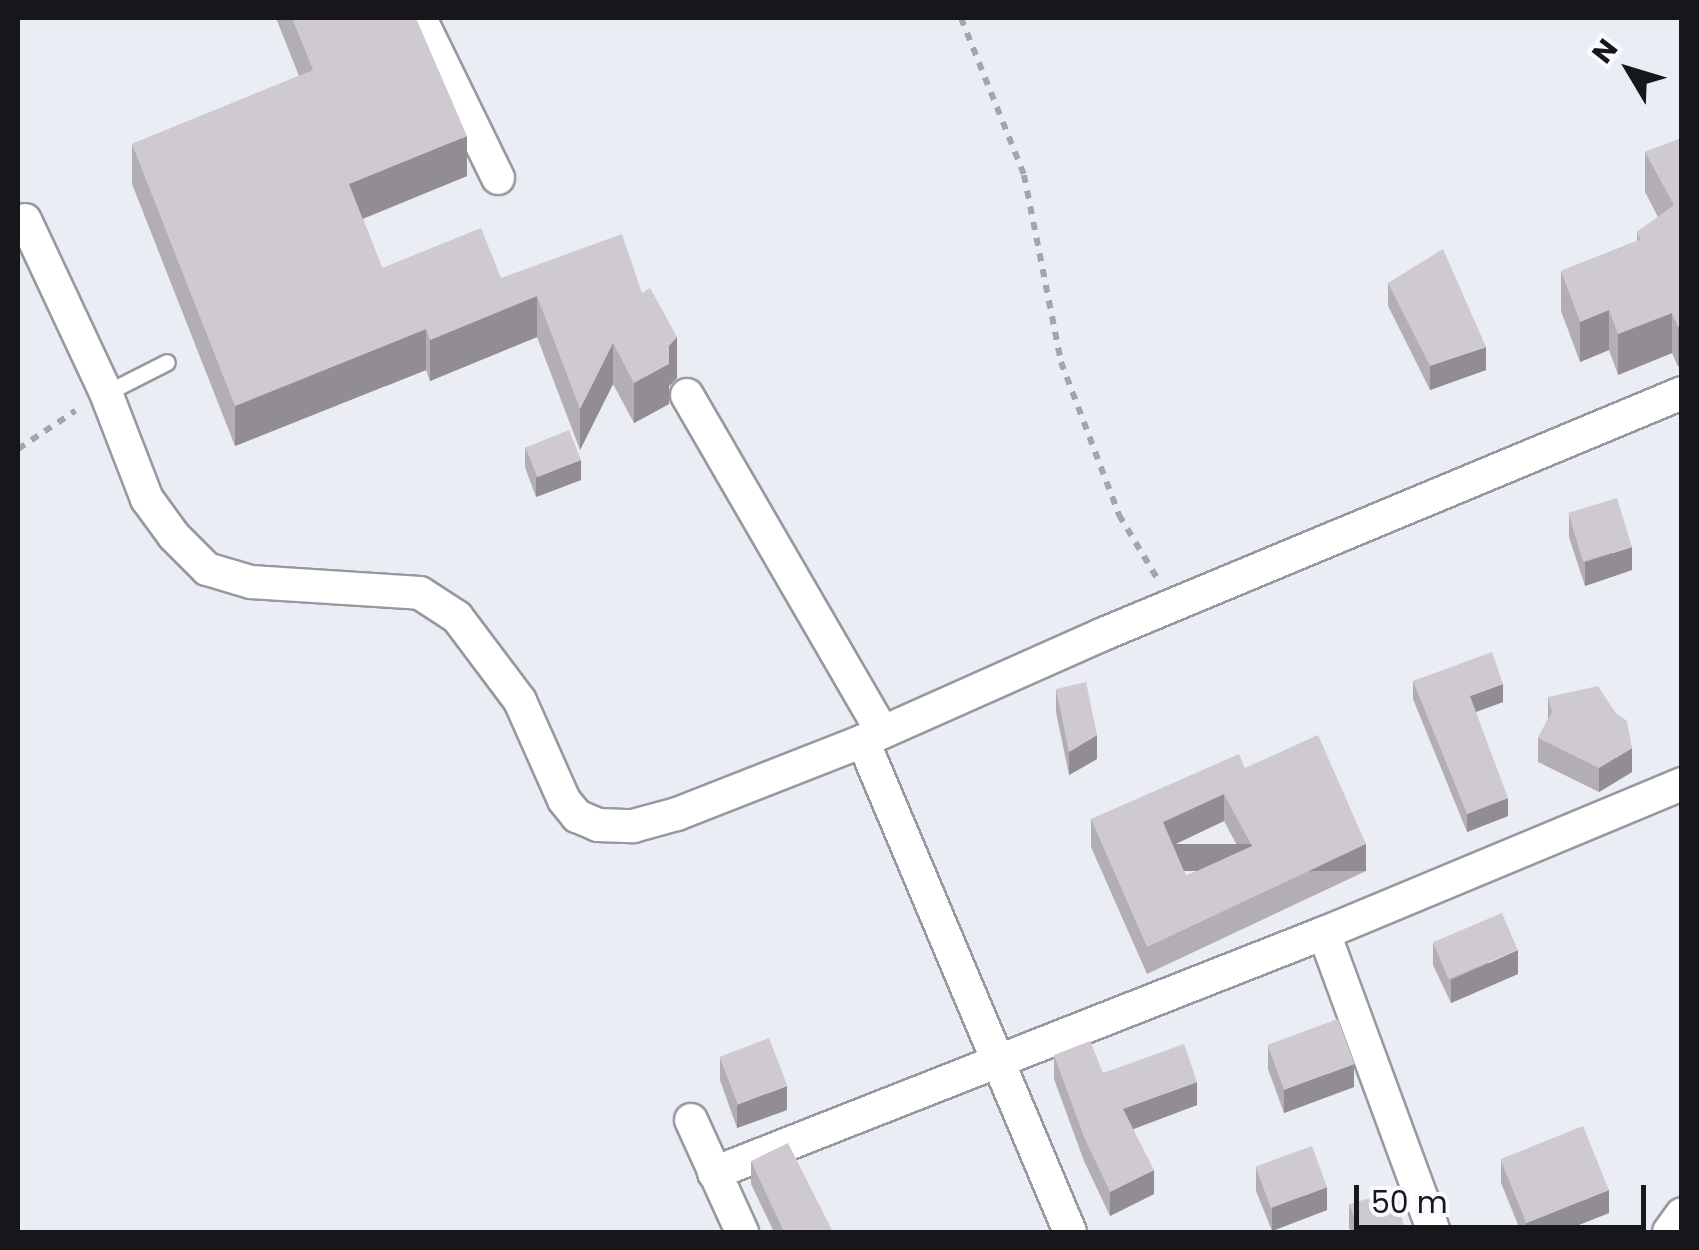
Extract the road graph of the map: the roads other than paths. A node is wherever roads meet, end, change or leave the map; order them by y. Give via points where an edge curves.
1 (420, 18) edge
2 (498, 178) dead end
3 (25, 220) dead end
4 (166, 362) dead end
5 (106, 393) junction
6 (1682, 393) edge
7 (686, 395) dead end
8 (872, 737) junction
9 (1682, 784) edge
10 (1324, 933) junction
11 (1000, 1059) junction
12 (692, 1120) dead end
13 (714, 1173) junction
14 (1682, 1214) edge
15 (742, 1232) edge
16 (1070, 1232) edge
17 (1434, 1232) edge
18 (1669, 1232) edge

1 - 2 street
3 - 5 street
4 - 5 lane
5 - 8 street via 148,499 208,569 251,582 420,593 445,609 520,701 577,816 598,825 633,826
6 - 8 street
7 - 8 street
8 - 11 street
9 - 10 street
10 - 11 street
10 - 17 street
11 - 13 street
11 - 16 street
12 - 13 street
13 - 15 street
14 - 18 street

